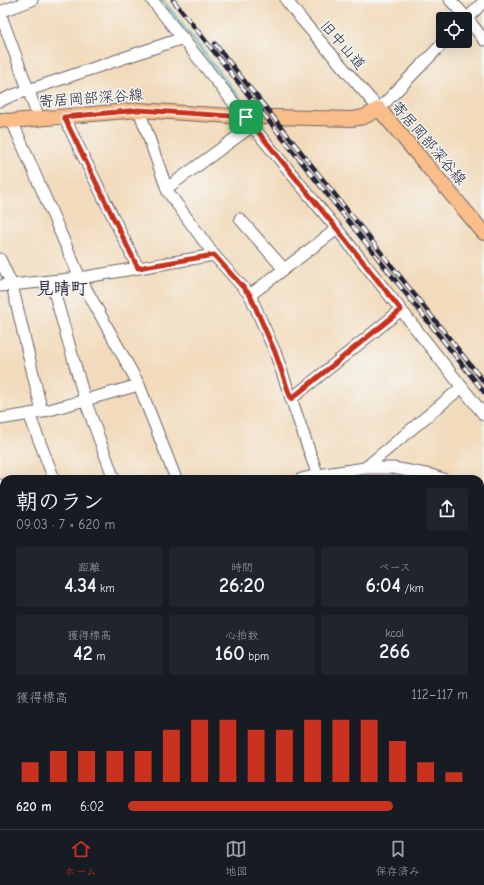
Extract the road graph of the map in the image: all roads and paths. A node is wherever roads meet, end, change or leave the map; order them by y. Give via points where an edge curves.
1 (32, 0) edge
2 (152, 0) edge
3 (286, 0) edge
4 (450, 0) edge
5 (484, 1) edge
6 (0, 12) edge
7 (460, 12) edge
8 (472, 13) edge
9 (472, 26) edge
10 (183, 38) junction
11 (484, 40) edge
12 (438, 48) edge
13 (28, 90) junction
14 (0, 101) edge
15 (380, 109) junction
16 (139, 110) junction
17 (64, 117) junction
18 (39, 119) junction
19 (6, 121) edge
20 (249, 122) junction
21 (167, 188) junction
22 (240, 219) dead end
23 (337, 229) junction
24 (484, 233) edge
25 (214, 255) junction
26 (0, 260) edge
27 (138, 268) junction
28 (284, 269) junction
29 (80, 278) junction
30 (51, 281) junction
31 (12, 285) junction
32 (0, 286) edge
33 (250, 295) junction
34 (401, 310) junction
35 (139, 385) junction
36 (462, 388) junction
37 (291, 399) junction
38 (85, 400) junction
39 (42, 412) junction
40 (29, 414) junction
41 (484, 415) edge
42 (0, 419) edge
43 (365, 468) junction
44 (52, 475) edge
45 (113, 475) edge
46 (174, 475) edge
47 (317, 475) edge
48 (328, 475) edge
49 (430, 475) edge

1 - 6 street
2 - 10 street
3 - 15 street, 旧中山道
4 - 7 street
5 - 8 street
6 - 13 street
9 - 11 street
10 - 13 street
10 - 20 street
12 - 15 street
13 - 14 street
13 - 18 street
15 - 20 main road, 寄居岡部深谷線 via 364,117 352,119 274,117
15 - 24 main road, 寄居岡部深谷線
16 - 17 main road, 寄居岡部深谷線
16 - 20 main road, 寄居岡部深谷線
16 - 21 street
17 - 18 main road, 寄居岡部深谷線
17 - 27 street
18 - 19 main road, 寄居岡部深谷線
19 - 29 street
20 - 21 street
20 - 23 street
21 - 25 street
22 - 28 street
23 - 28 street
23 - 34 street
25 - 27 street
25 - 33 street
26 - 31 street
27 - 29 street
28 - 33 street
29 - 30 street
29 - 35 street
30 - 31 street
30 - 38 street
31 - 32 street
31 - 39 street
33 - 37 street via 275,352
34 - 36 street
34 - 37 street
35 - 38 street
35 - 46 street
36 - 41 street
36 - 43 street
37 - 47 street
38 - 39 street
38 - 45 street
39 - 40 street
40 - 42 street
40 - 44 street
43 - 48 street
43 - 49 street via 393,468

